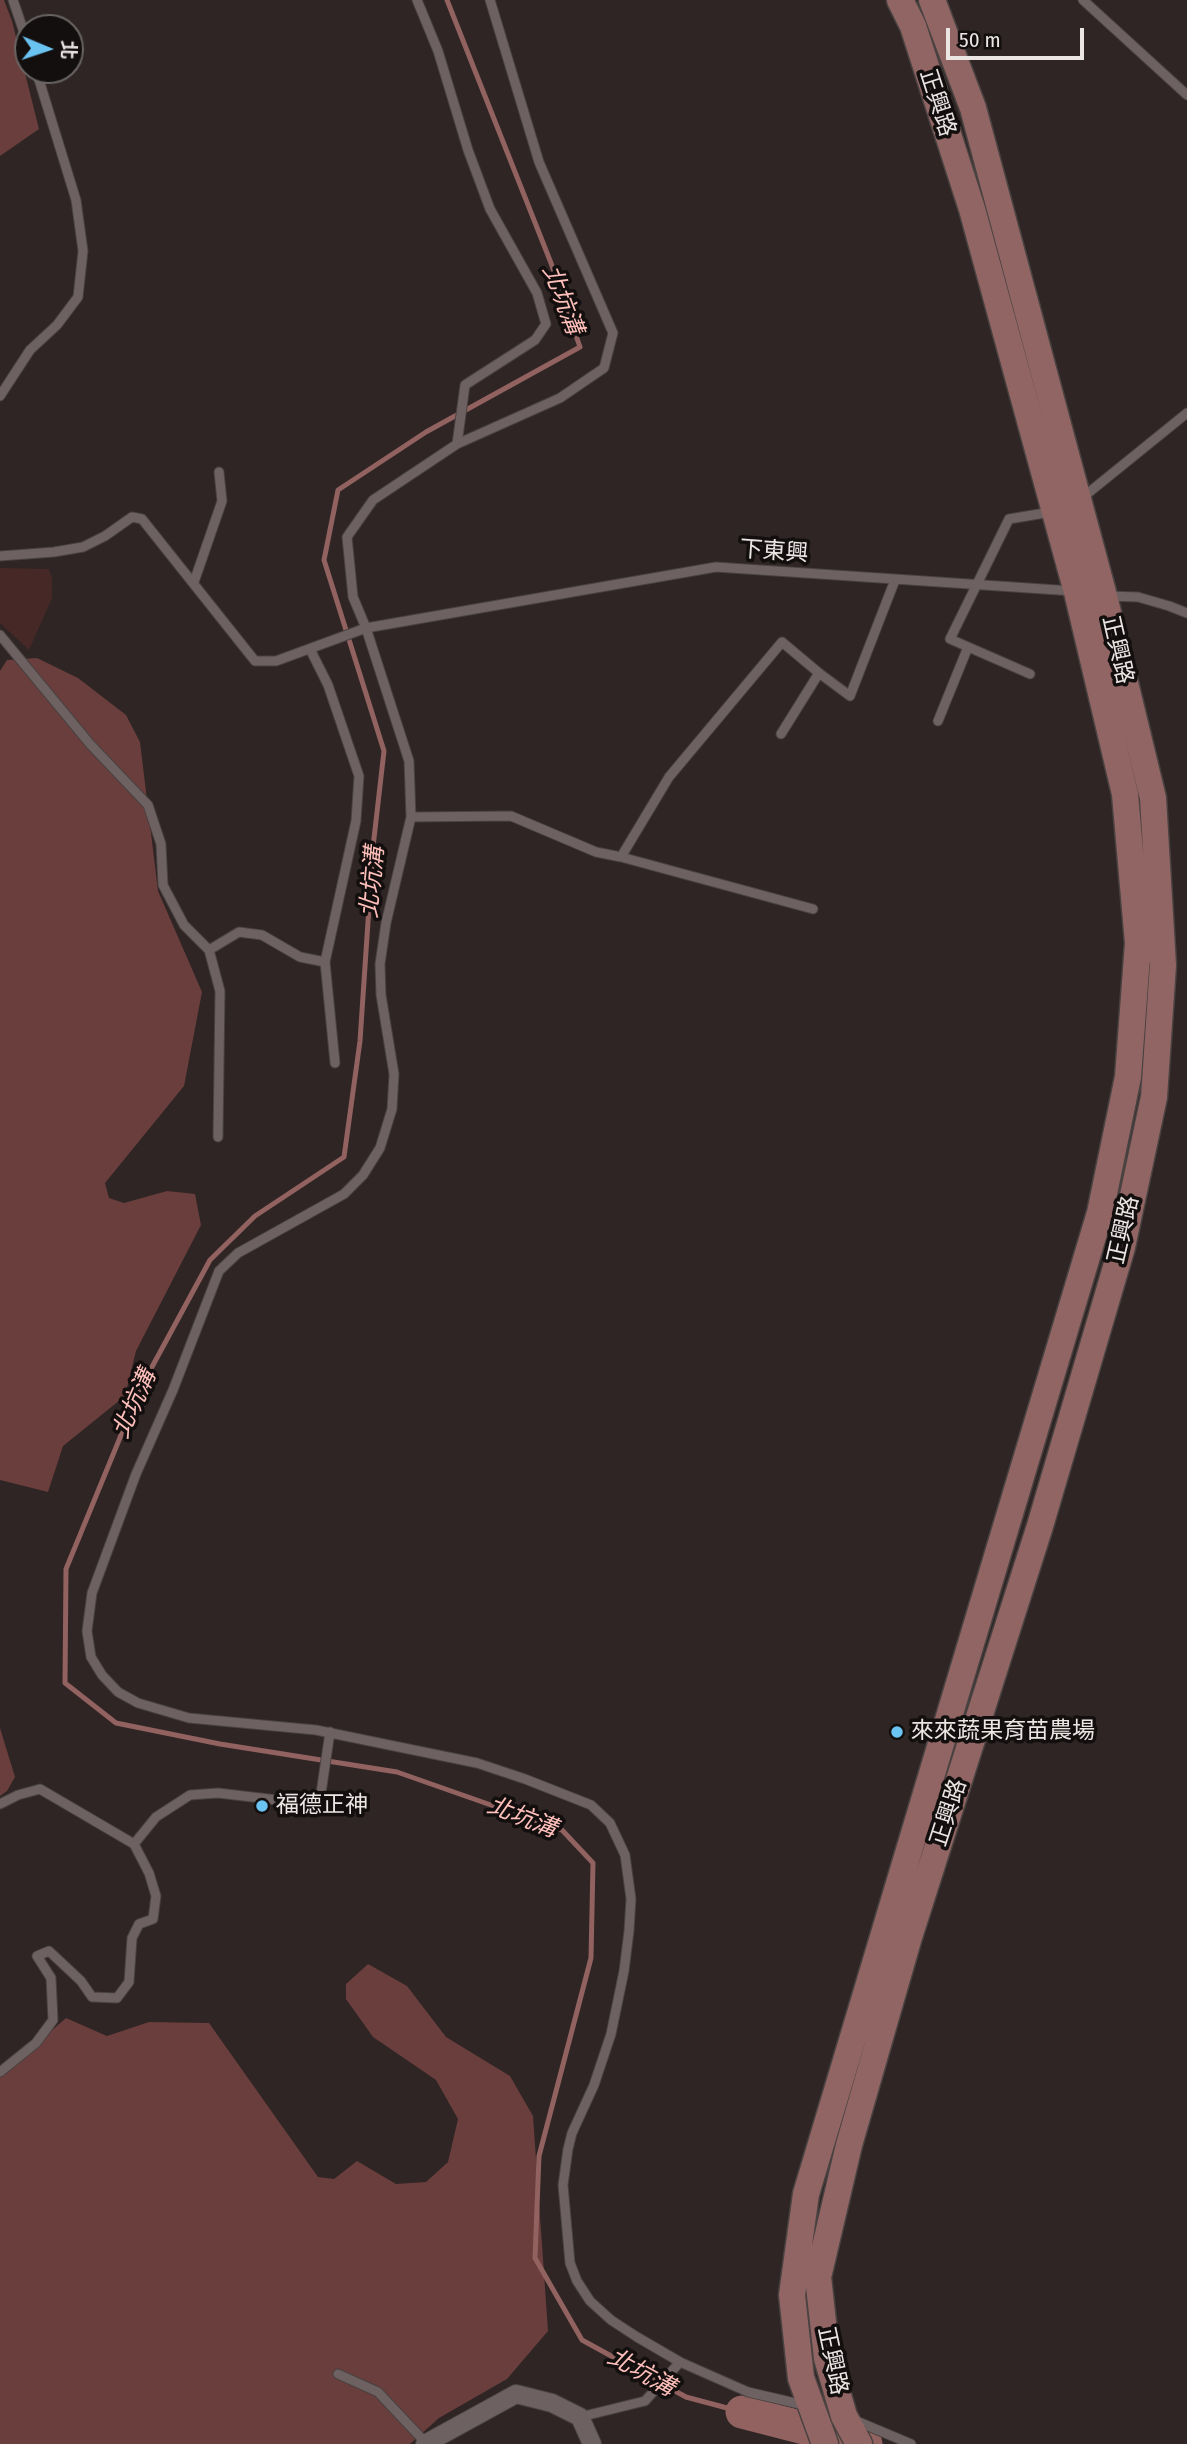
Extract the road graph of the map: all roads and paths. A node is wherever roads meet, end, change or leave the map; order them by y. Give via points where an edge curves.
1 (417, 0) edge
2 (490, 0) edge
3 (900, 0) edge
4 (932, 0) edge
5 (1083, 0) edge
6 (40, 84) edge
7 (1187, 95) edge
8 (0, 397) edge
9 (1187, 413) edge
10 (457, 444) junction
11 (219, 472) dead end
12 (1067, 506) junction
13 (0, 556) edge
14 (895, 580) junction
15 (194, 582) junction
16 (977, 586) junction
17 (1077, 592) junction
18 (1104, 596) junction
19 (1187, 613) edge
20 (363, 629) junction
21 (0, 635) edge
22 (968, 647) junction
23 (310, 649) junction
24 (819, 673) junction
25 (1030, 674) dead end
26 (939, 720) dead end
27 (781, 734) dead end
28 (411, 817) junction
29 (621, 857) junction
30 (813, 909) dead end
31 (209, 950) junction
32 (325, 962) junction
33 (335, 1063) dead end
34 (218, 1137) dead end
35 (330, 1733) junction
36 (0, 1804) edge
37 (134, 1844) junction
38 (0, 2073) edge
39 (680, 2362) junction
40 (338, 2374) dead end
41 (567, 2410) junction
42 (834, 2419) edge
43 (425, 2444) edge
44 (592, 2444) edge
45 (825, 2444) edge
46 (911, 2444) edge

1 - 10 lane via 490,209 537,293 546,324 535,340 465,385
2 - 10 lane via 539,162 613,333 604,369 560,398
3 - 12 main road, 正興路 via 913,26
4 - 12 main road, 正興路 via 973,108
5 - 7 lane
6 - 8 lane via 76,200 83,251 78,297 30,350
9 - 12 lane
10 - 20 lane via 373,500 347,537 353,597
11 - 15 lane via 222,502
12 - 16 lane via 1009,519
12 - 17 main road, 正興路
12 - 18 main road, 正興路
13 - 15 lane via 83,547 132,517 142,519
14 - 16 lane, 下東興
14 - 20 lane, 下東興 via 716,567
14 - 24 lane via 850,696
15 - 23 lane, 下東興 via 255,661 276,661
16 - 17 lane, 下東興
16 - 22 lane via 950,639
17 - 18 lane, 下東興
17 - 42 main road, 正興路 via 1125,794 1138,943 1128,1077 1100,1213 806,2194 792,2295 801,2378
18 - 19 lane, 下東興 via 1138,597
18 - 42 main road, 正興路 via 1153,799 1163,965 1154,1097 1122,1247 1095,1340 909,1937 849,2146 818,2277
20 - 23 lane, 下東興
20 - 28 lane via 408,761
21 - 31 lane via 90,744 148,805 161,844 163,885 184,925
22 - 25 lane
22 - 26 lane
23 - 32 lane via 328,685 359,776 356,821
24 - 27 lane
24 - 29 lane via 782,642 668,777
28 - 29 lane via 511,816 596,852
28 - 35 lane via 380,964 394,1074 392,1109 380,1148 344,1194 238,1253 219,1271 92,1593 88,1631 91,1657 102,1675 118,1692 138,1703 189,1718
29 - 30 lane
31 - 32 lane via 239,932 262,935 300,957
31 - 34 lane via 220,990
32 - 33 lane
35 - 37 lane via 321,1793 286,1801 191,1794 156,1817
35 - 39 lane via 489,1767 590,1805 610,1823 625,1855 631,1899 629,1931 611,2034 568,2149 563,2185 570,2263 590,2301 611,2320
36 - 37 lane via 40,1789
37 - 38 lane via 156,1896 153,1919 139,1924 132,1938 129,1982 117,1998 92,1997 49,1951 37,1956 51,1978 53,2020 36,2043
39 - 41 lane via 645,2401
39 - 42 lane via 748,2392
40 - 43 lane via 378,2392
41 - 43 street via 516,2393
41 - 44 street
42 - 45 main road, 正興路
42 - 46 lane

